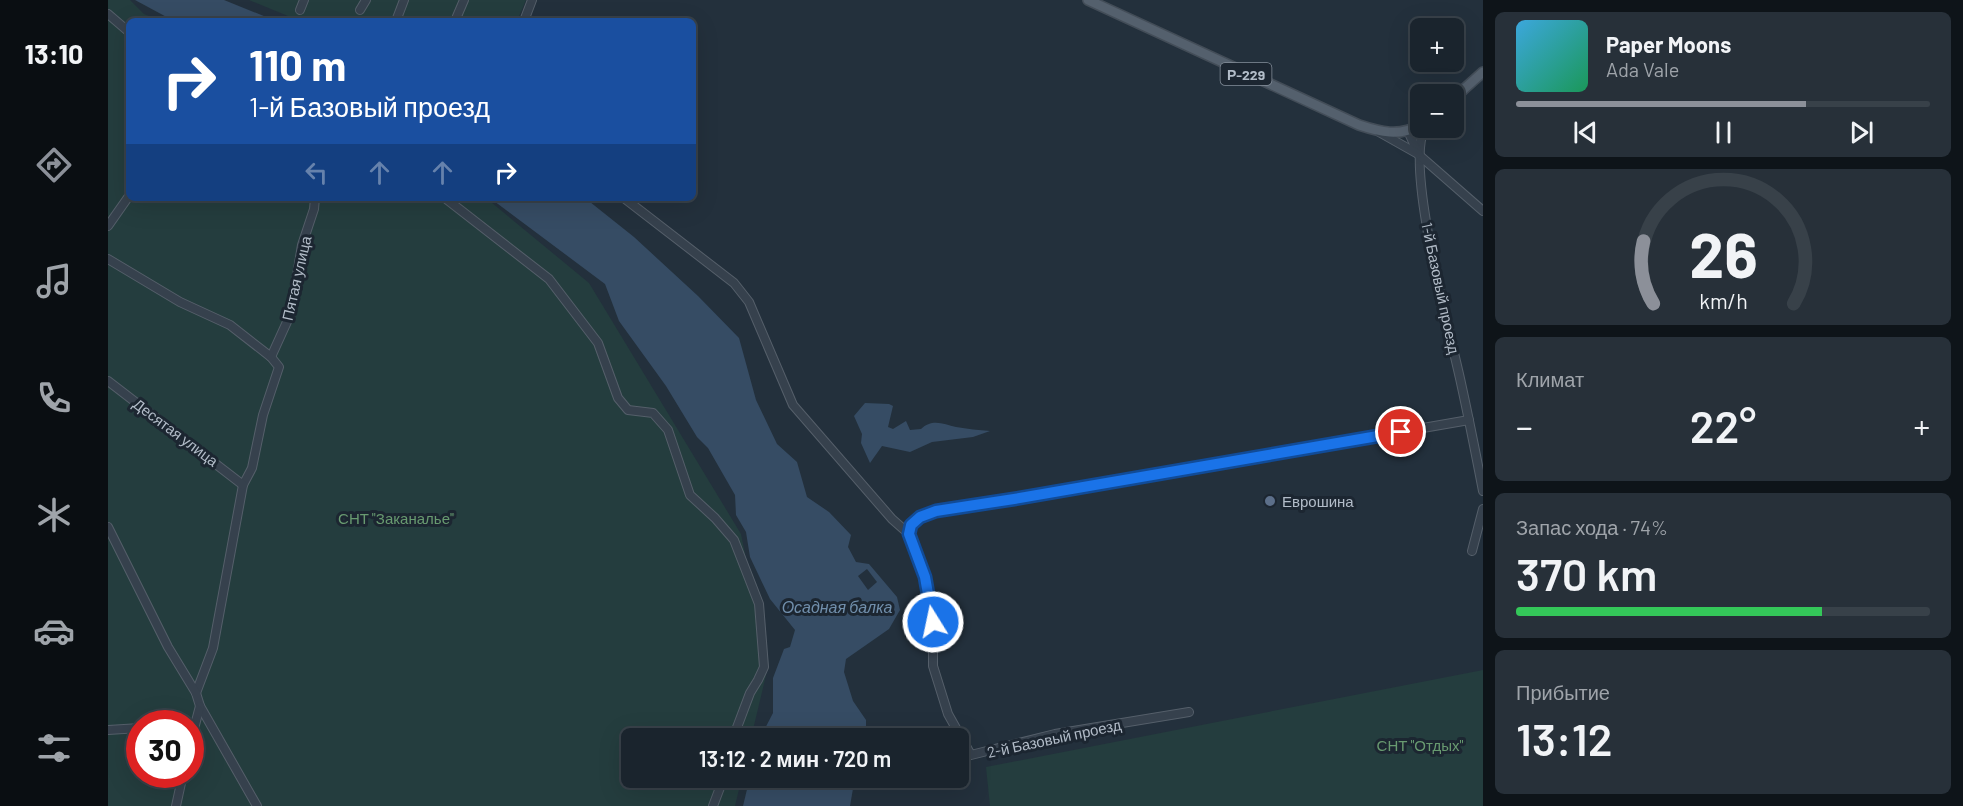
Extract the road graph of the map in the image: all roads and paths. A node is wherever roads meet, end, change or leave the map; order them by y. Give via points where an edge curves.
1 (303, 0) edge
2 (366, 0) edge
3 (404, 0) edge
4 (464, 0) edge
5 (532, 0) edge
6 (1088, 0) edge
7 (300, 10) dead end
8 (360, 10) dead end
9 (108, 14) edge
10 (397, 18) edge
11 (456, 18) edge
12 (525, 18) edge
13 (126, 29) edge
14 (1483, 72) edge
15 (1464, 89) edge
16 (1376, 130) junction
17 (1408, 131) joint
18 (1421, 138) edge
19 (1419, 155) junction
20 (126, 200) edge
21 (315, 201) edge
22 (449, 201) edge
23 (628, 201) edge
24 (1483, 211) edge
25 (108, 226) edge
26 (108, 259) edge
27 (271, 357) junction
28 (108, 381) edge
29 (1469, 420) junction
30 (243, 485) junction
31 (1483, 491) edge
32 (1483, 509) edge
33 (108, 527) edge
34 (909, 534) junction
35 (1472, 551) dead end
36 (196, 693) junction
37 (200, 706) junction
38 (198, 710) edge
39 (1189, 712) dead end
40 (737, 728) edge
41 (126, 729) edge
42 (108, 730) edge
43 (180, 788) edge
44 (720, 788) edge
45 (176, 806) edge
46 (257, 806) edge
47 (713, 806) edge

1 - 7 street
2 - 8 street
3 - 10 street
4 - 11 street
5 - 12 street
6 - 16 main road, Р-229
9 - 13 street
14 - 15 main road
16 - 17 main road, Р-229
16 - 19 street
17 - 19 street
18 - 19 street
19 - 24 street
19 - 29 street, 1-й Базовый проезд via 1426,229
20 - 25 street
21 - 27 street, Пятая улица via 302,245 291,313
22 - 40 street via 549,279 598,343 618,398 628,410 652,413 668,430 690,495 734,540 759,604 764,667
23 - 34 street via 734,283 749,302 793,405
26 - 27 street via 180,302 230,325
27 - 30 street via 279,367 263,415 252,468
28 - 30 street, Десятая улица
29 - 31 street, 1-й Базовый проезд
29 - 34 street via 936,511 920,517 911,525
30 - 36 street via 213,648
32 - 35 street
33 - 36 street via 168,647
34 - 39 street, 2-й Базовый проезд via 925,577 933,622 933,666 948,714 971,755 1055,734
36 - 37 street
37 - 38 street
37 - 46 street
41 - 42 street
43 - 45 street
44 - 47 street

